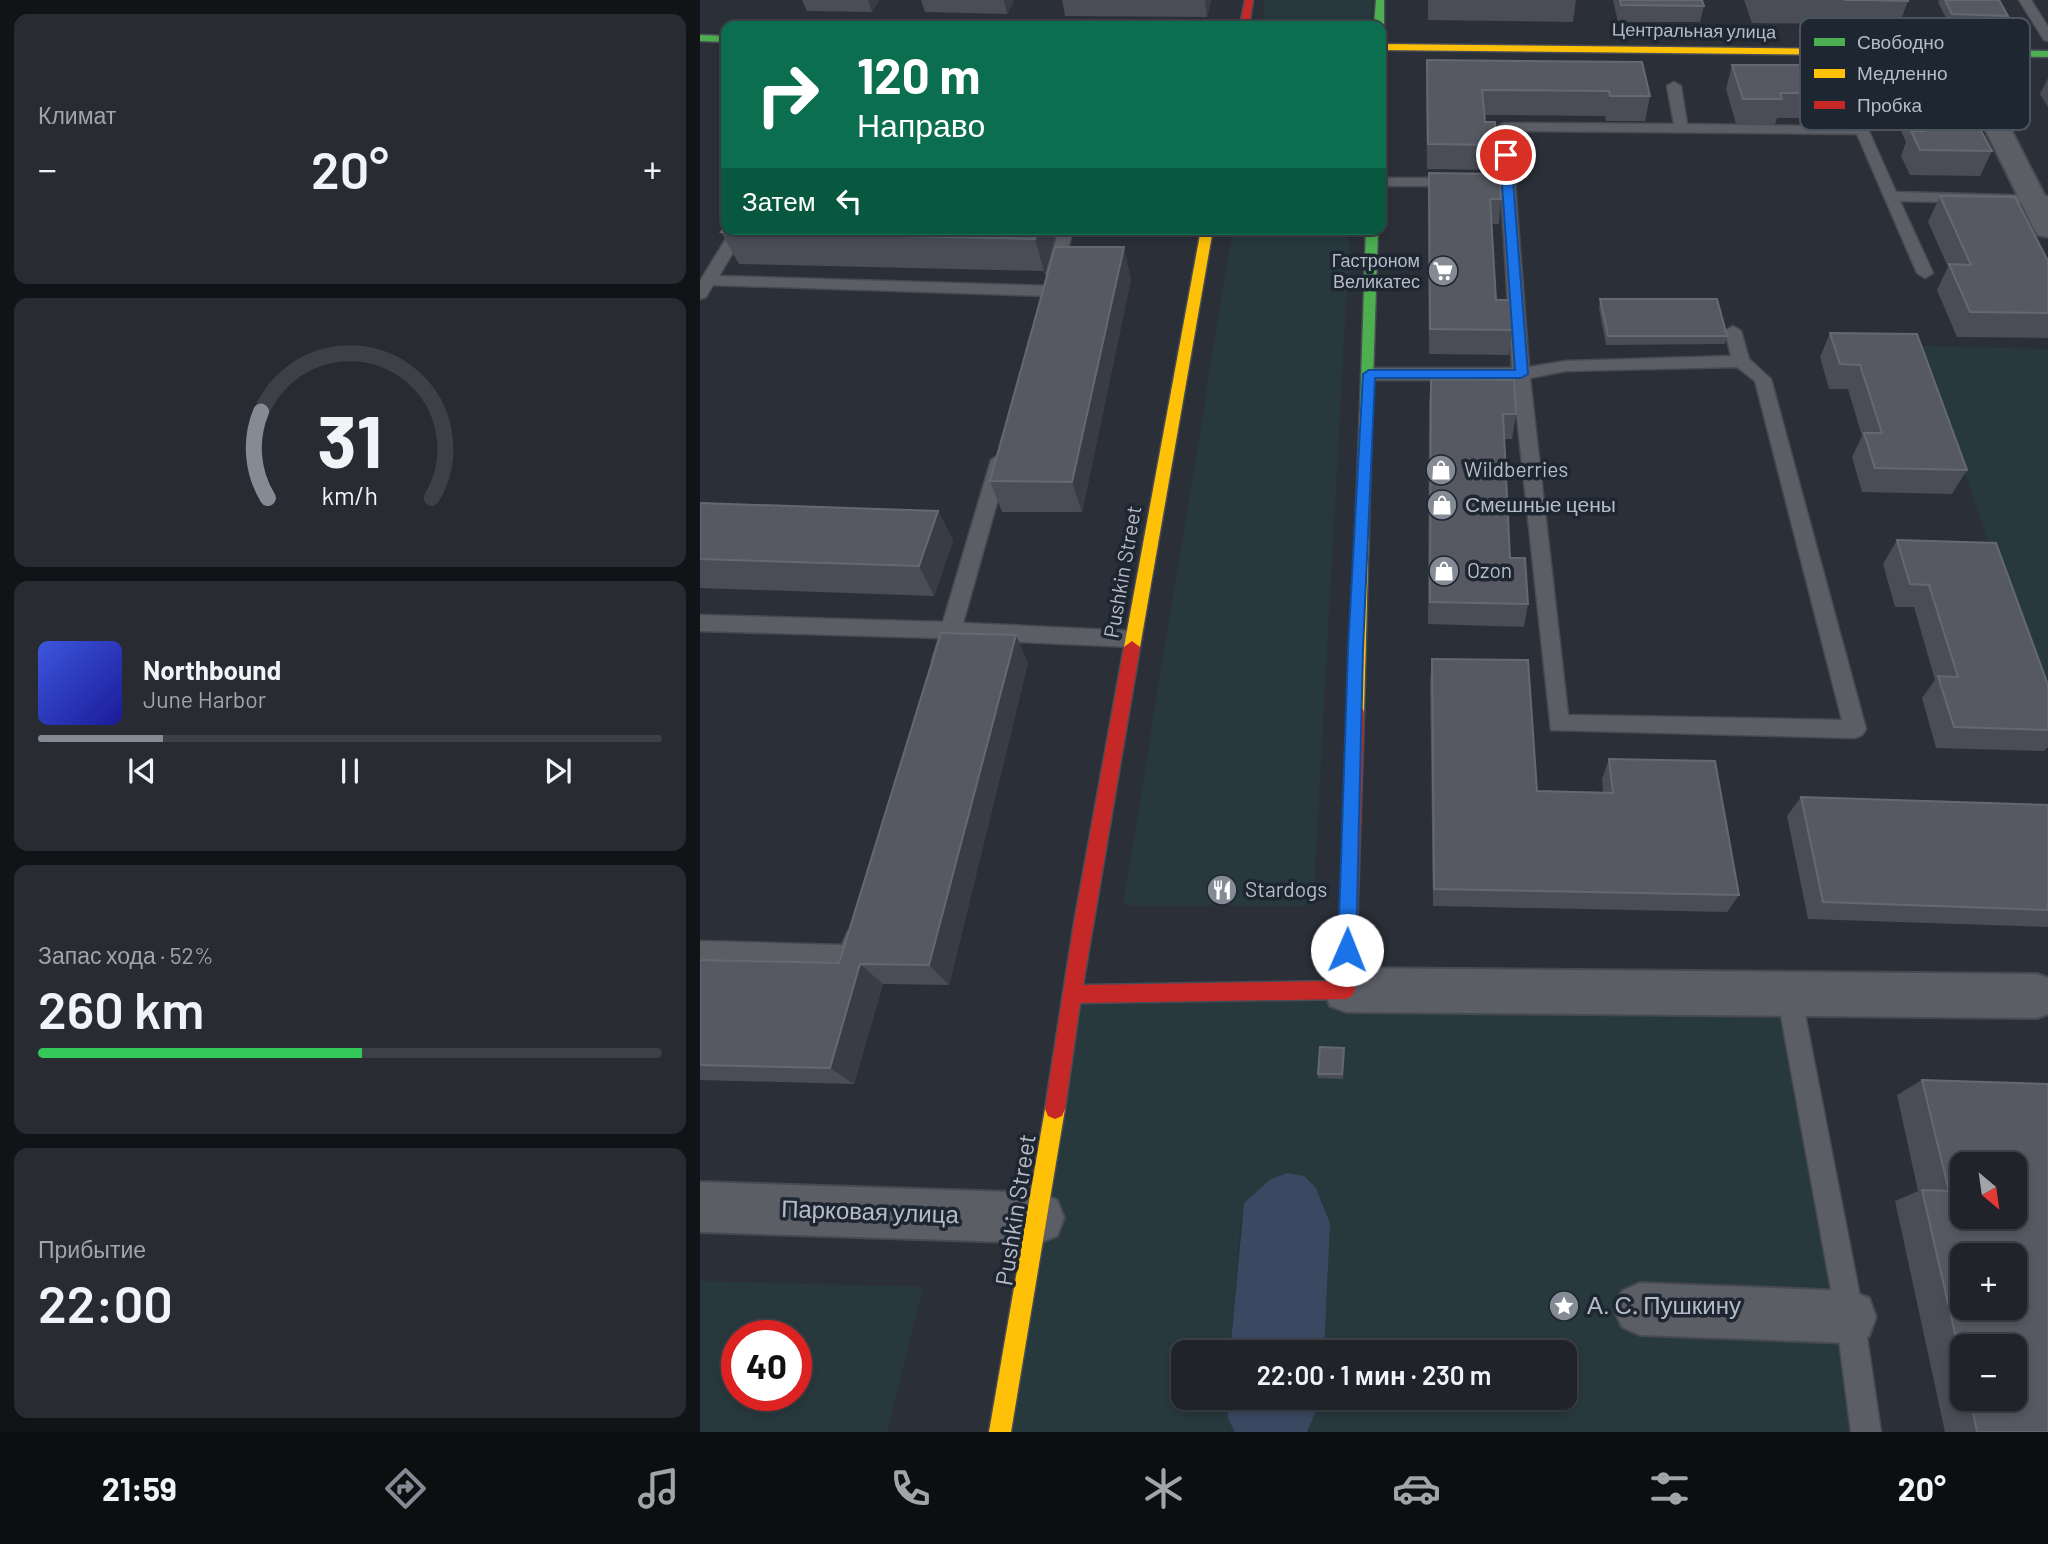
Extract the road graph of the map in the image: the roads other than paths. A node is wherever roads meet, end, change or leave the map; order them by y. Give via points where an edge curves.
1 (1249, 0) edge
2 (1380, 0) edge
3 (2025, 0) edge
4 (1246, 21) edge
5 (1379, 21) edge
6 (2048, 37) edge
7 (700, 38) edge
8 (721, 38) edge
9 (1386, 47) edge
10 (1800, 51) edge
11 (2030, 54) edge
12 (2048, 54) edge
13 (1674, 86) dead end
14 (1681, 129) junction
15 (2002, 130) edge
16 (1386, 182) edge
17 (1469, 183) edge
18 (1891, 196) junction
19 (2041, 200) edge
20 (2048, 229) edge
21 (736, 235) edge
22 (1064, 235) edge
23 (1206, 235) edge
24 (1372, 235) edge
25 (1925, 273) dead end
26 (704, 287) edge
27 (1049, 291) junction
28 (1041, 317) edge
29 (1733, 331) dead end
30 (1741, 361) junction
31 (1369, 374) junction
32 (1521, 374) junction
33 (1008, 435) edge
34 (700, 623) edge
35 (951, 631) junction
36 (1132, 639) junction
37 (935, 684) edge
38 (863, 918) edge
39 (700, 953) edge
40 (1346, 990) junction
41 (1073, 994) junction
42 (1788, 995) junction
43 (2036, 996) dead end
44 (700, 1207) edge
45 (1039, 1218) junction
46 (1640, 1309) dead end
47 (1850, 1317) junction
48 (1000, 1432) edge
49 (1866, 1432) edge

1 - 4 street
2 - 5 street
3 - 6 lane
7 - 8 street
9 - 10 street, Центральная улица
11 - 12 street, Центральная улица
13 - 14 lane
14 - 18 lane via 1862,131
14 - 32 lane via 1504,127 1501,183
15 - 19 street
16 - 17 lane
18 - 19 lane
18 - 25 lane
19 - 20 street
21 - 26 lane
22 - 27 lane
23 - 36 street, Pushkin Street
24 - 31 street
26 - 27 lane
27 - 28 lane
29 - 30 lane
30 - 32 lane via 1566,366
30 - 32 lane via 1763,379 1855,729 1558,724
31 - 32 lane
31 - 40 street
33 - 35 lane
34 - 35 lane
35 - 36 lane
35 - 37 lane
36 - 41 street, Pushkin Street
38 - 39 lane via 851,957
40 - 41 street
40 - 42 street
41 - 45 street, Pushkin Street
42 - 43 street
42 - 47 lane
44 - 45 street, Парковая улица
45 - 48 street, Pushkin Street
46 - 47 street
47 - 49 lane

